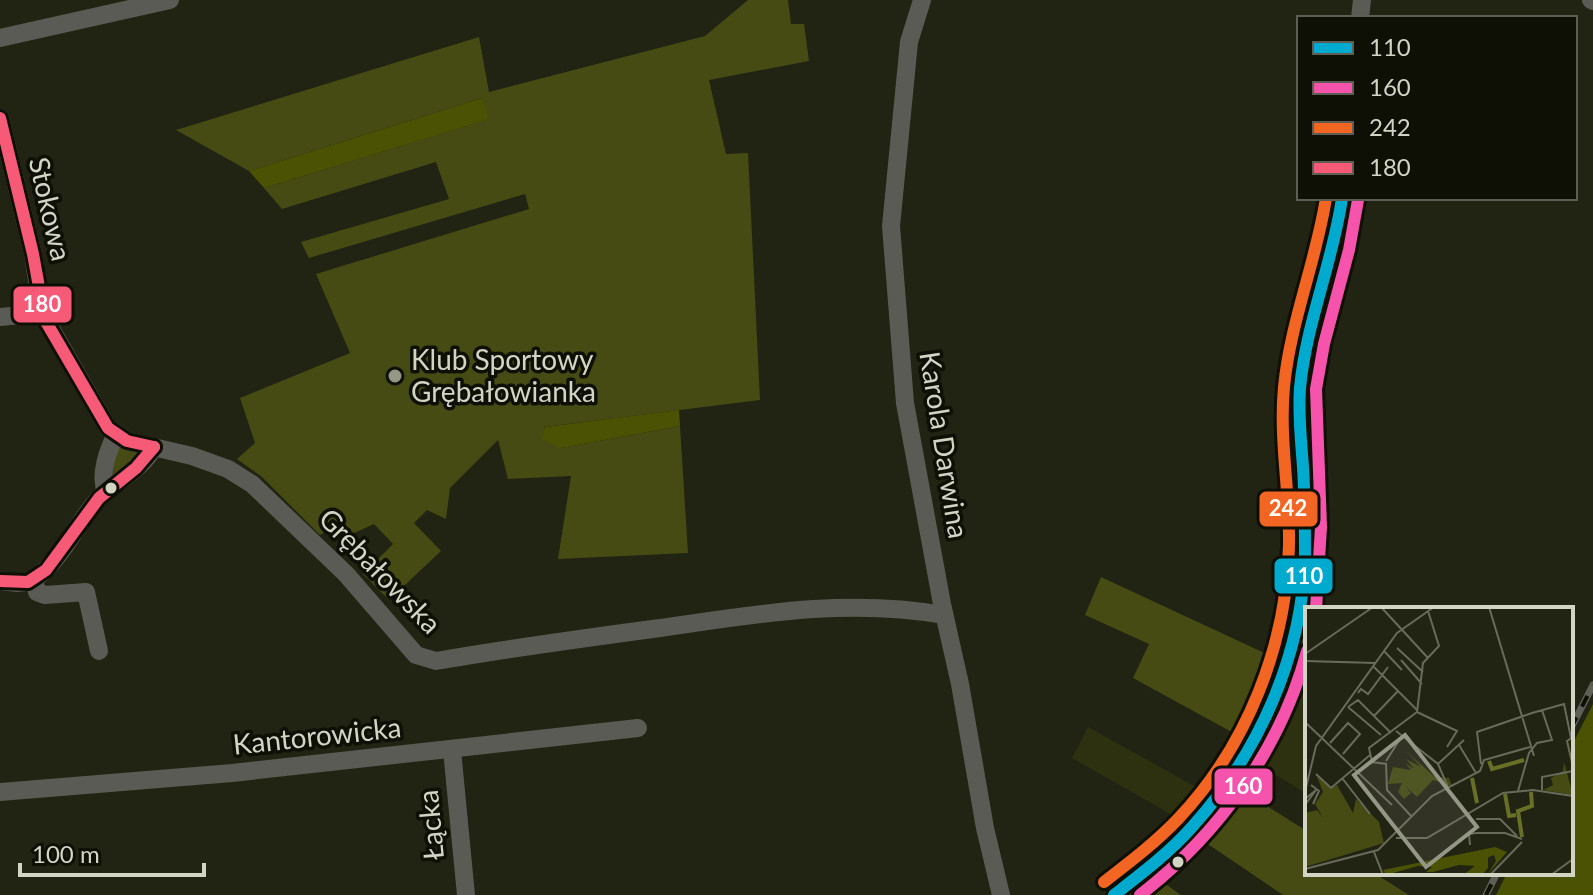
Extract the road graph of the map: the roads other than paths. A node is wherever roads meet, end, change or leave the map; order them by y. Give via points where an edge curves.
1 (170, 0) edge
2 (922, 0) edge
3 (0, 38) edge
4 (0, 118) edge
5 (1342, 200) edge
6 (42, 313) junction
7 (0, 317) edge
8 (116, 435) junction
9 (154, 447) junction
10 (106, 491) junction
11 (34, 580) junction
12 (0, 581) edge
13 (944, 615) junction
14 (99, 651) dead end
15 (638, 728) dead end
16 (452, 750) junction
17 (0, 792) edge
18 (466, 895) edge
19 (1001, 895) edge
20 (1114, 895) edge

1 - 3 street
2 - 13 street, Karola Darwina via 909,42 891,226 905,403
4 - 6 street, Stokowa
5 - 20 street via 1303,364 1303,588 1285,669 1239,762 1208,807 1167,853
6 - 7 street
6 - 8 street, Stokowa
8 - 9 street, Grębałowska
8 - 10 street via 103,481
9 - 10 street
9 - 13 street, Grębałowska via 228,469 252,484 346,574 416,655 436,661 777,611 900,607
10 - 11 street
11 - 12 street
11 - 14 street via 37,592 45,595 86,592
13 - 19 street, Karola Darwina
15 - 16 street, Kantorowicka
16 - 17 street, Kantorowicka
16 - 18 street, Łącka

